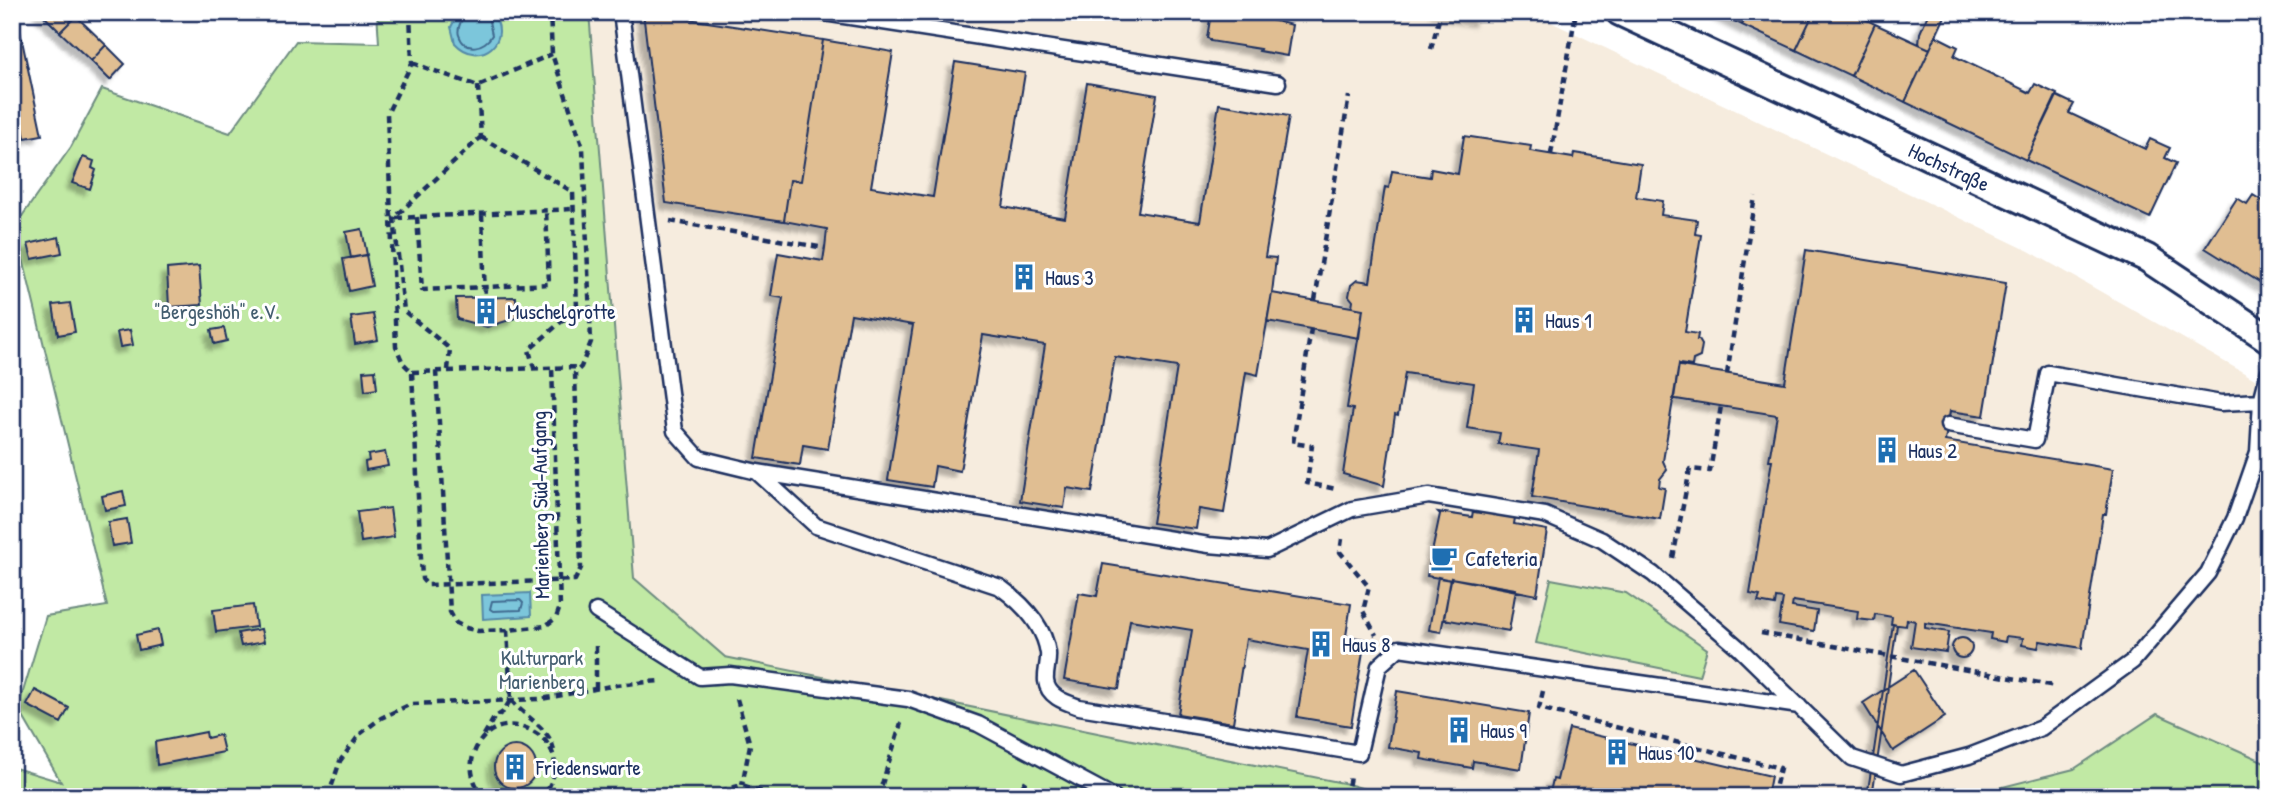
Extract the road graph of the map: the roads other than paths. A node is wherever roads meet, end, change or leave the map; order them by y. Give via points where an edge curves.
1 (621, 12) edge
2 (818, 12) edge
3 (1620, 12) edge
4 (1278, 83) dead end
5 (2269, 338) edge
6 (2269, 371) edge
7 (2261, 401) junction
8 (1948, 425) dead end
9 (757, 472) junction
10 (596, 611) road end
11 (1799, 706) junction
12 (1114, 797) edge

1 - 9 lane via 675,430 699,458
2 - 4 lane
3 - 5 street, Hochstraße via 2147,258
6 - 7 lane
7 - 8 lane via 2221,404 2048,373 2035,440
7 - 11 lane via 2258,452 2235,518 2208,573 2133,661 2042,728 1969,756 1901,774 1852,758
9 - 11 lane via 1267,550 1345,512 1429,496 1545,515 1602,540 1667,586
9 - 11 lane via 816,526 1000,587 1022,603 1038,625 1048,653 1046,683 1056,699 1079,707 1359,753 1379,666 1399,648
10 - 12 lane via 700,677 730,675 908,699 978,724

